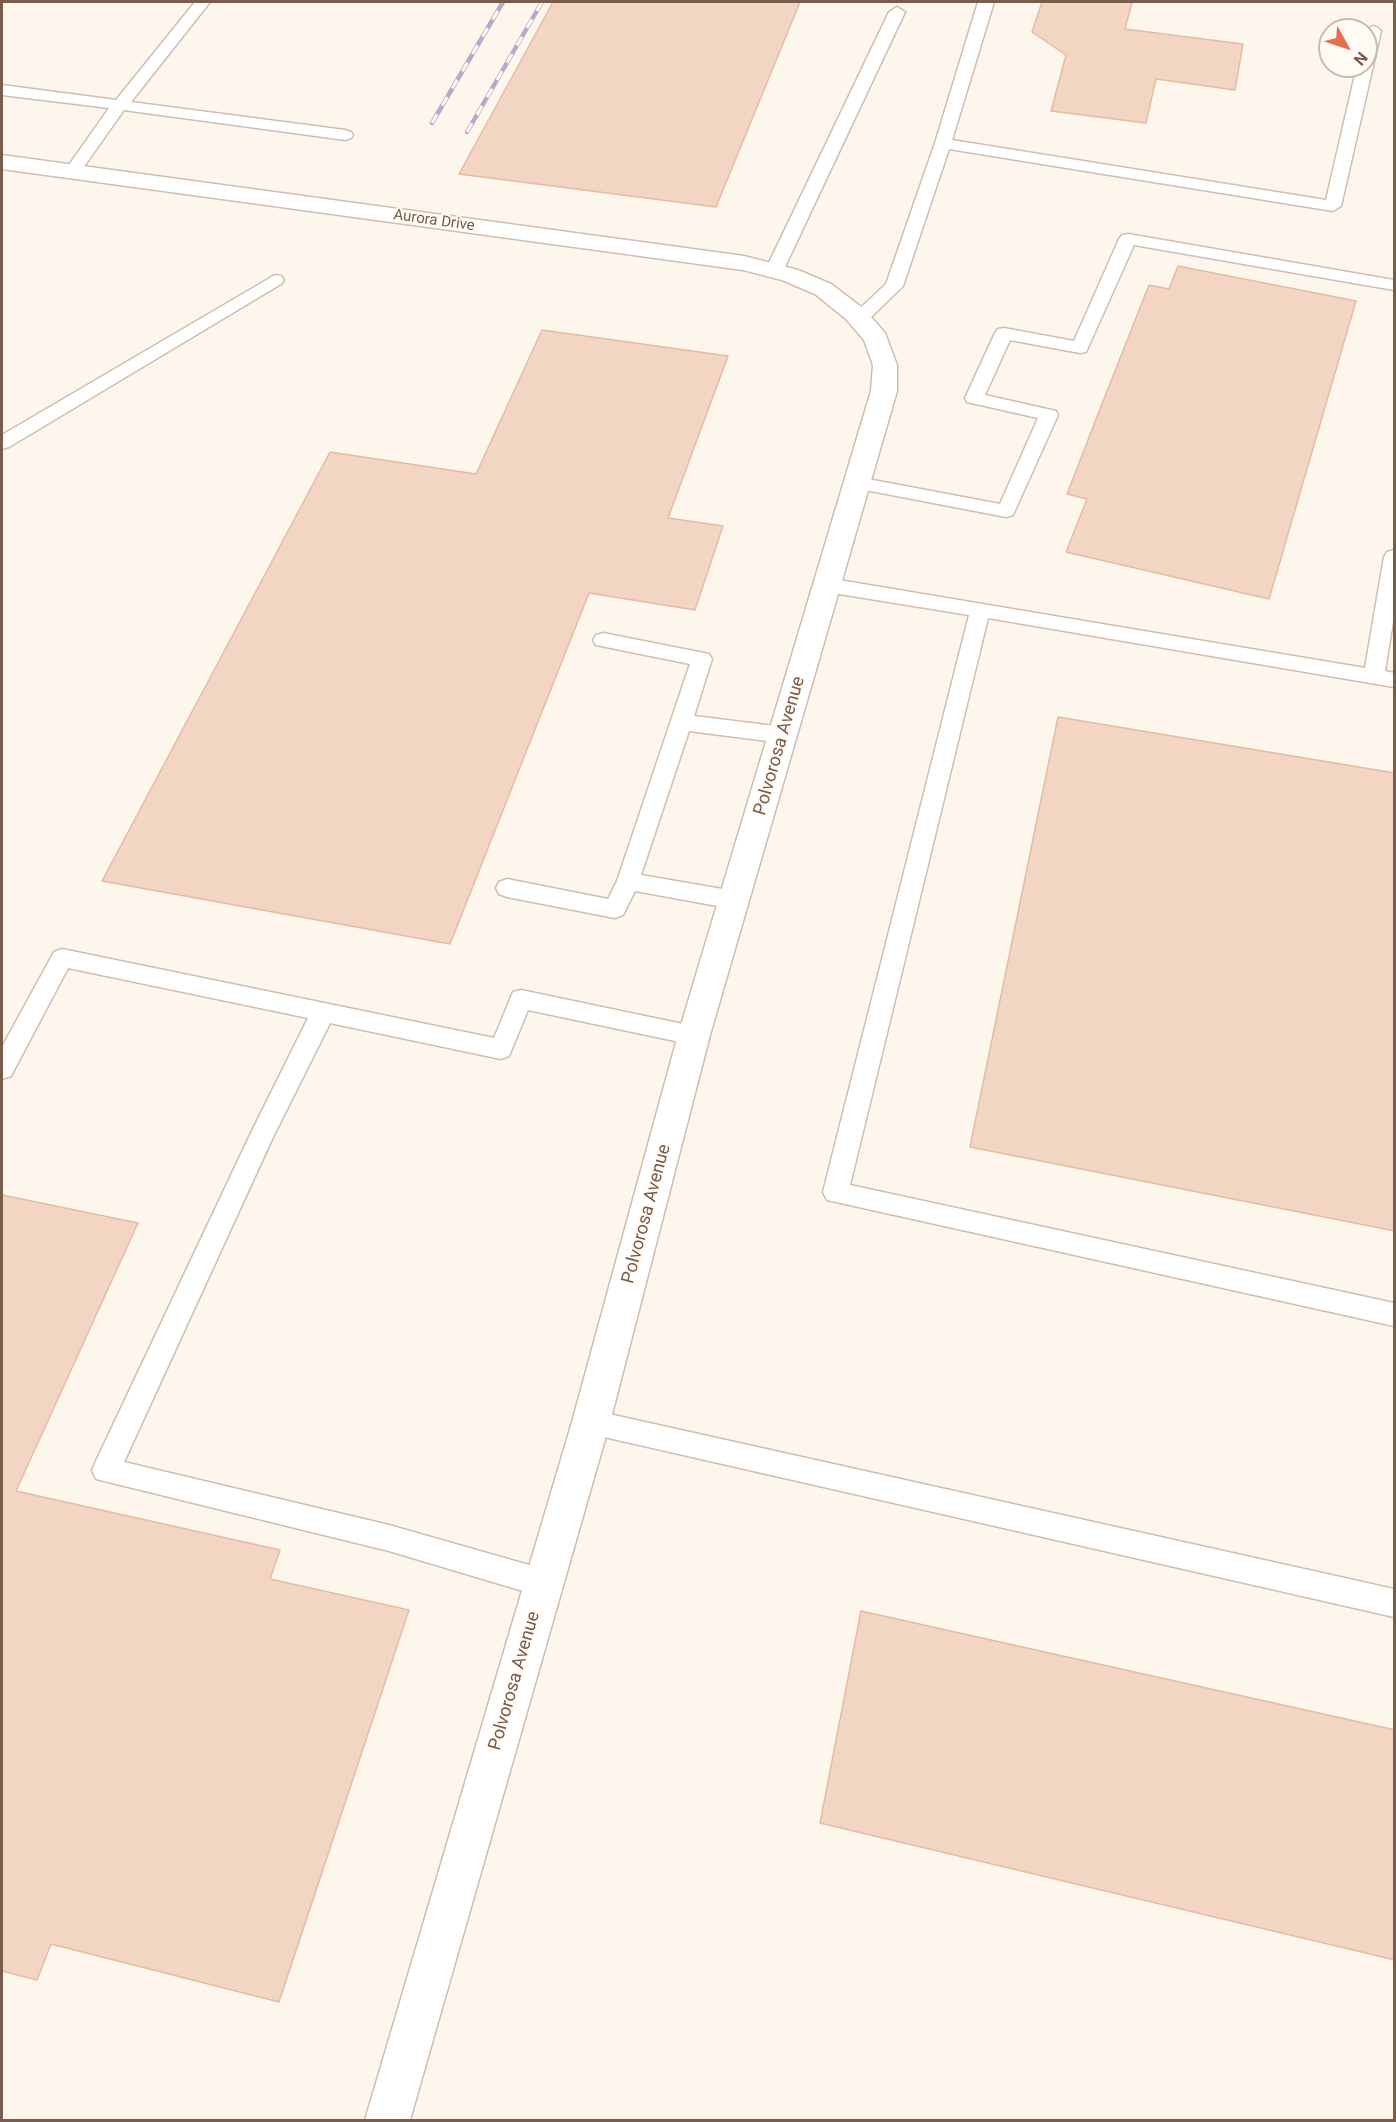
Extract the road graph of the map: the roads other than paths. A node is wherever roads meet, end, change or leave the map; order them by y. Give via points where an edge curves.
1 (202, 2) edge
2 (986, 2) edge
3 (897, 12) dead end
4 (1363, 78) edge
5 (2, 90) edge
6 (120, 105) junction
7 (345, 135) dead end
8 (943, 143) junction
9 (2, 162) edge
10 (72, 172) junction
11 (774, 271) junction
12 (275, 280) dead end
13 (1395, 285) edge
14 (857, 316) junction
15 (2, 443) edge
16 (857, 483) junction
17 (1395, 557) edge
18 (827, 585) junction
19 (980, 610) junction
20 (603, 640) dead end
21 (1384, 678) edge
22 (681, 722) junction
23 (783, 735) junction
24 (628, 881) junction
25 (507, 888) dead end
26 (734, 900) junction
27 (323, 1012) junction
28 (694, 1035) junction
29 (2, 1070) edge
30 (1395, 1315) edge
31 (591, 1422) junction
32 (543, 1583) junction
33 (1395, 1603) edge
34 (388, 2121) edge

1 - 6 lane
2 - 8 lane
3 - 11 lane
4 - 8 lane via 1333,206
5 - 6 lane
6 - 7 lane
6 - 10 lane
8 - 14 lane via 894,286
9 - 10 street, Aurora Drive
10 - 11 street, Aurora Drive via 744,263
11 - 14 street, Aurora Drive via 823,289
12 - 15 lane
13 - 16 lane via 1128,239 1080,348 1004,333 974,398 1049,415 1006,511
14 - 16 street, Polvorosa Avenue via 876,338 885,365 884,391
16 - 18 street, Polvorosa Avenue
17 - 21 lane
18 - 19 lane
18 - 23 street, Polvorosa Avenue
19 - 21 lane
19 - 30 lane via 836,1192
20 - 22 lane via 702,659
22 - 23 lane
22 - 24 lane
23 - 26 street, Polvorosa Avenue
24 - 25 lane via 615,909
24 - 26 lane
26 - 28 street, Polvorosa Avenue
27 - 28 lane via 501,1049 521,999
27 - 29 lane via 62,958
27 - 32 lane via 106,1470 389,1538
28 - 31 street, Polvorosa Avenue
31 - 32 street, Polvorosa Avenue
31 - 33 lane
32 - 34 street, Polvorosa Avenue

